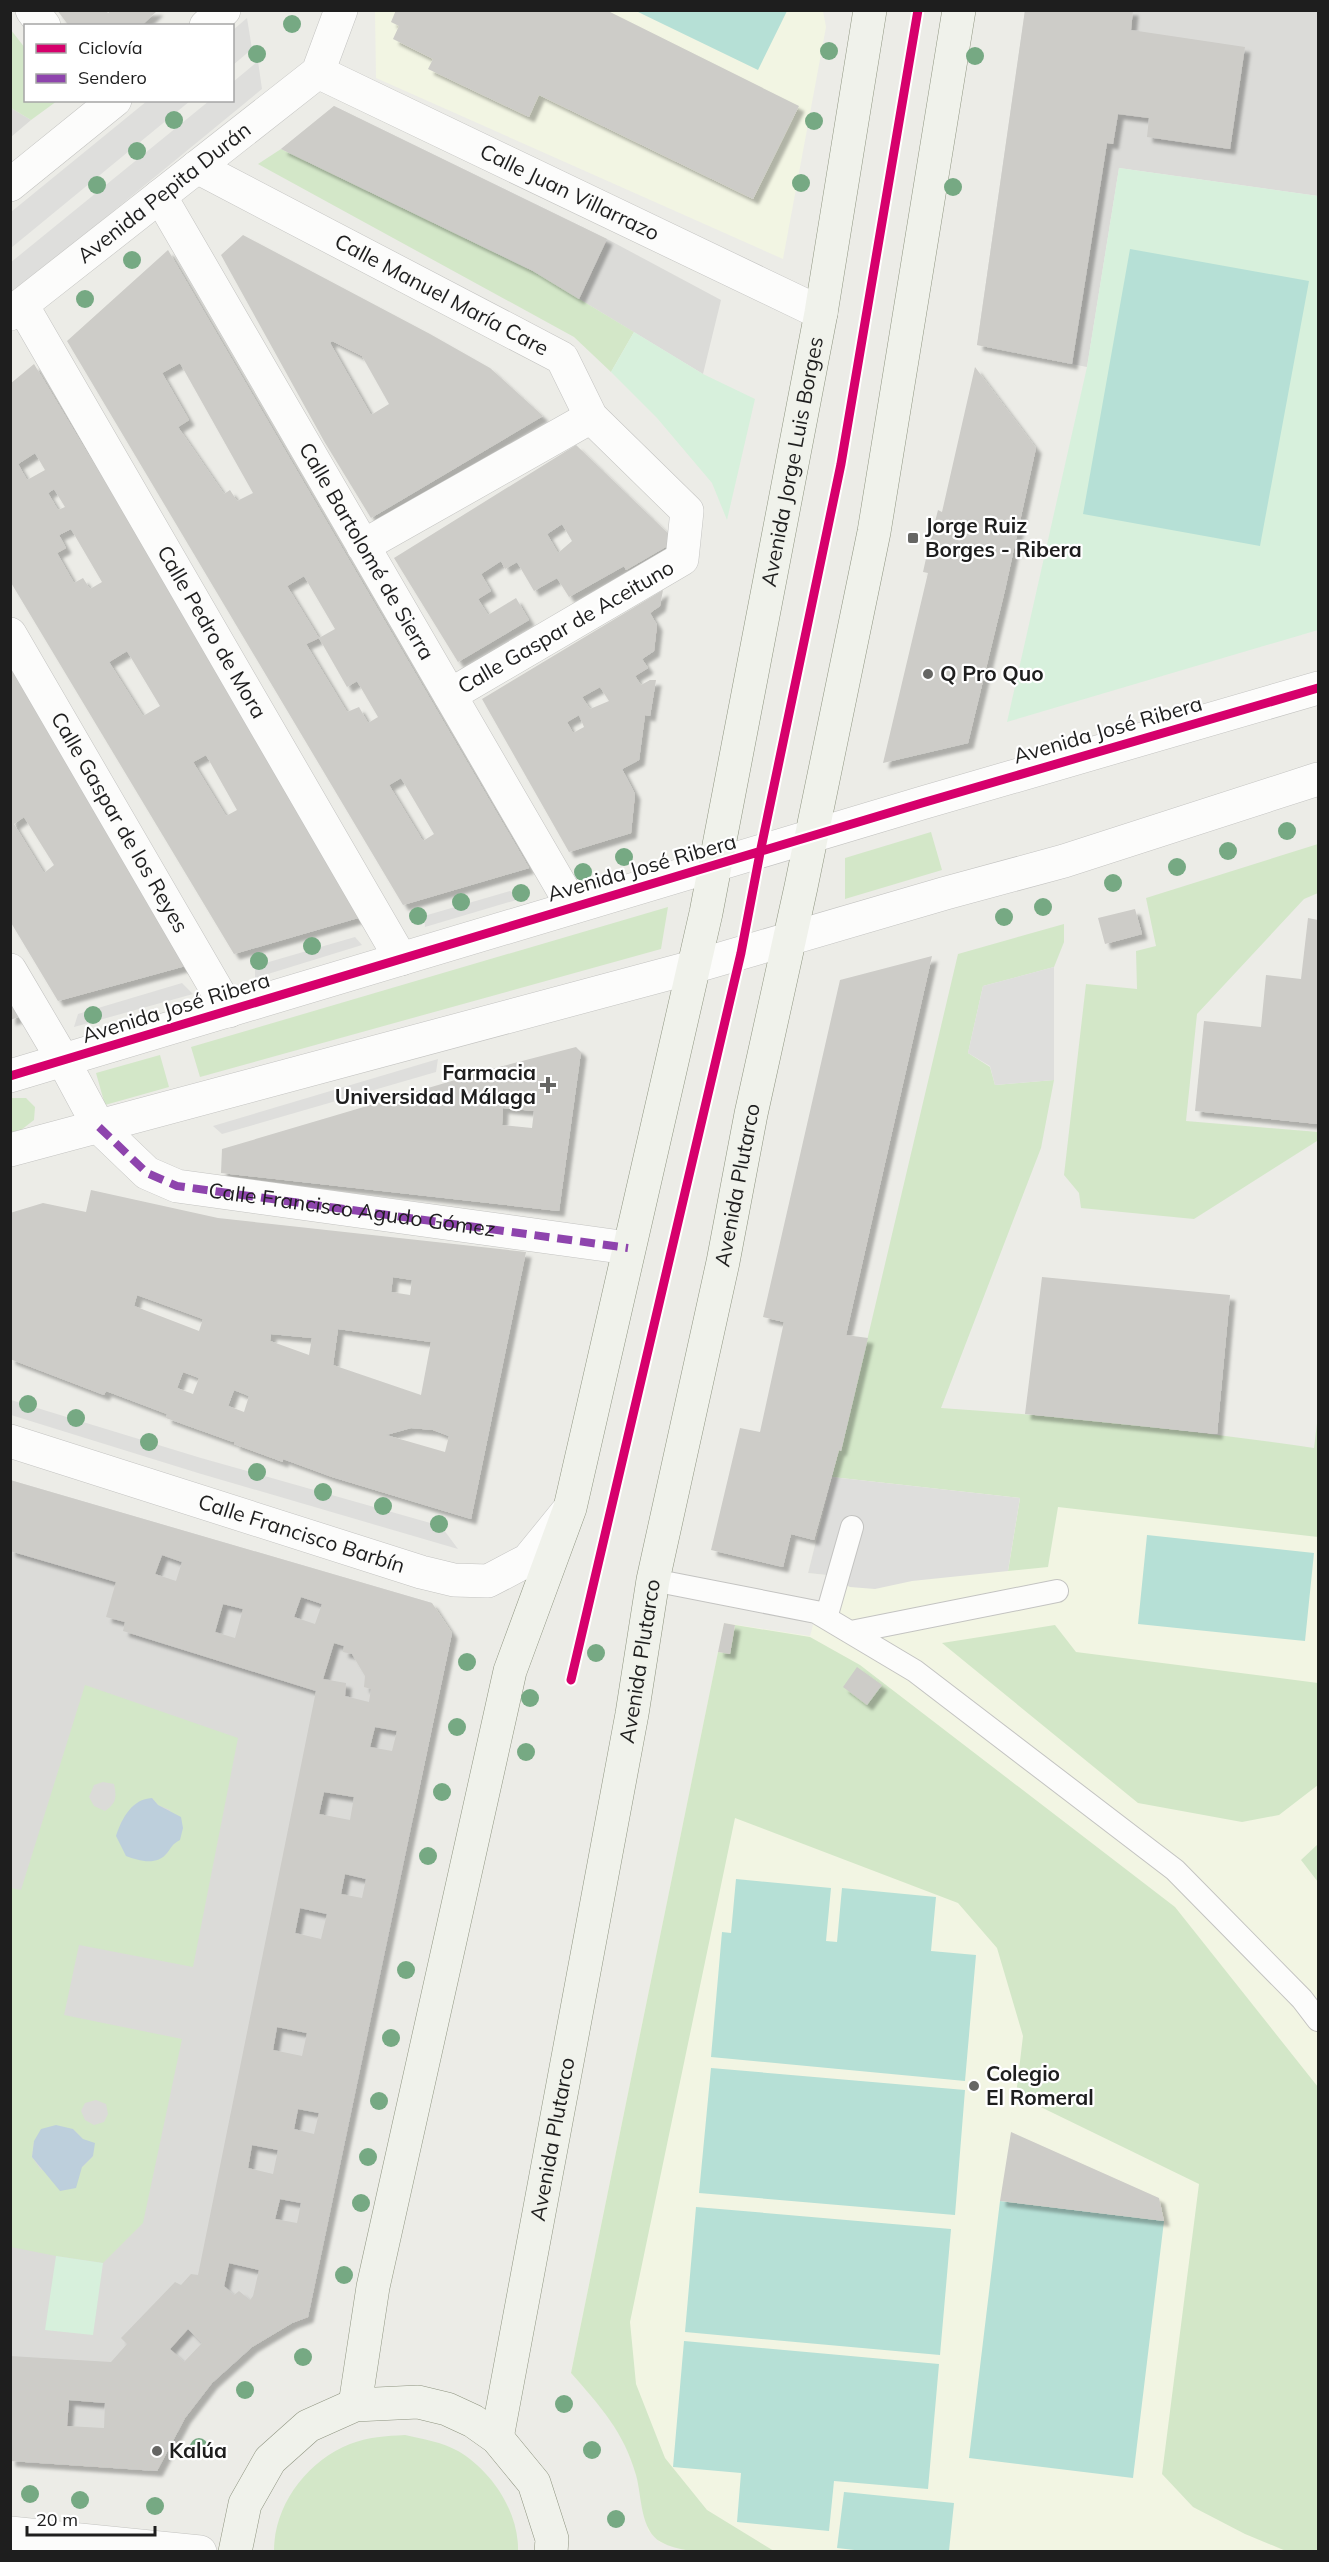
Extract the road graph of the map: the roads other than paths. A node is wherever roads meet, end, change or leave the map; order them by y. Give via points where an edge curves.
1 (32, 10) edge
2 (224, 10) edge
3 (341, 10) edge
4 (870, 10) edge
5 (959, 10) edge
6 (42, 24) edge
7 (208, 24) edge
8 (318, 72) junction
9 (110, 102) edge
10 (197, 167) junction
11 (10, 185) edge
12 (160, 196) junction
13 (16, 309) edge
14 (821, 313) junction
15 (591, 417) junction
16 (363, 546) junction
17 (682, 559) joint
18 (10, 634) edge
19 (1318, 688) edge
20 (450, 695) junction
21 (1318, 779) edge
22 (811, 838) junction
23 (715, 865) junction
24 (573, 907) junction
25 (789, 939) junction
26 (401, 959) junction
27 (693, 967) junction
28 (10, 970) edge
29 (229, 1011) junction
30 (63, 1060) junction
31 (10, 1076) edge
32 (99, 1127) junction
33 (10, 1150) edge
34 (627, 1248) junction
35 (10, 1441) edge
36 (570, 1508) junction
37 (852, 1527) dead end
38 (653, 1580) junction
39 (1057, 1591) dead end
40 (821, 1615) junction
41 (851, 1632) junction
42 (1318, 2020) edge
43 (355, 2405) junction
44 (497, 2438) junction
45 (10, 2533) edge
46 (200, 2552) edge
47 (235, 2552) edge
48 (551, 2552) edge

1 - 6 street
2 - 7 street
3 - 8 street
4 - 14 main road, Avenida Jorge Luis Borges
5 - 22 main road via 874,532
8 - 10 street, Avenida Pepita Durán
8 - 14 street, Calle Juan Villarrazo
9 - 11 street
10 - 12 street, Avenida Pepita Durán
10 - 15 street, Calle Manuel María Care via 562,358
12 - 13 street, Avenida Pepita Durán
12 - 16 street, Calle Bartolomé de Sierra
13 - 26 street, Calle Pedro de Mora
14 - 23 main road, Avenida Jorge Luis Borges
15 - 16 street
15 - 17 street, Calle Manuel María Care via 687,511
16 - 20 street, Calle Bartolomé de Sierra
17 - 20 street, Calle Gaspar de Aceituno
18 - 29 street, Calle Gaspar de los Reyes
19 - 22 street, Avenida José Ribera
20 - 24 street, Calle Bartolomé de Sierra
21 - 25 street via 1064,861
22 - 23 street, Avenida José Ribera
22 - 25 main road, Avenida Plutarco
23 - 24 street, Avenida José Ribera
23 - 27 main road, Avenida Jorge Luis Borges
24 - 26 street, Avenida José Ribera
25 - 27 street
25 - 38 main road, Avenida Plutarco
26 - 29 street, Avenida José Ribera
27 - 32 street
27 - 34 main road
28 - 30 street
29 - 30 street, Avenida José Ribera
30 - 31 street, Avenida José Ribera
30 - 32 street, Avenida José Ribera
32 - 33 street
32 - 34 street, Calle Francisco Agudo Gómez via 147,1173 177,1186
34 - 36 main road
35 - 36 street, Calle Francisco Barbín via 454,1580 488,1581 528,1560
36 - 43 main road via 510,1671 373,2287
37 - 40 lane
38 - 40 lane
38 - 44 main road, Avenida Plutarco via 632,1714
39 - 41 lane
40 - 41 lane
41 - 42 lane via 915,1671 1175,1870
43 - 44 main road via 428,2404 473,2421
43 - 47 main road via 308,2426 270,2460 245,2504
44 - 48 main road via 534,2483 552,2539
45 - 46 street

